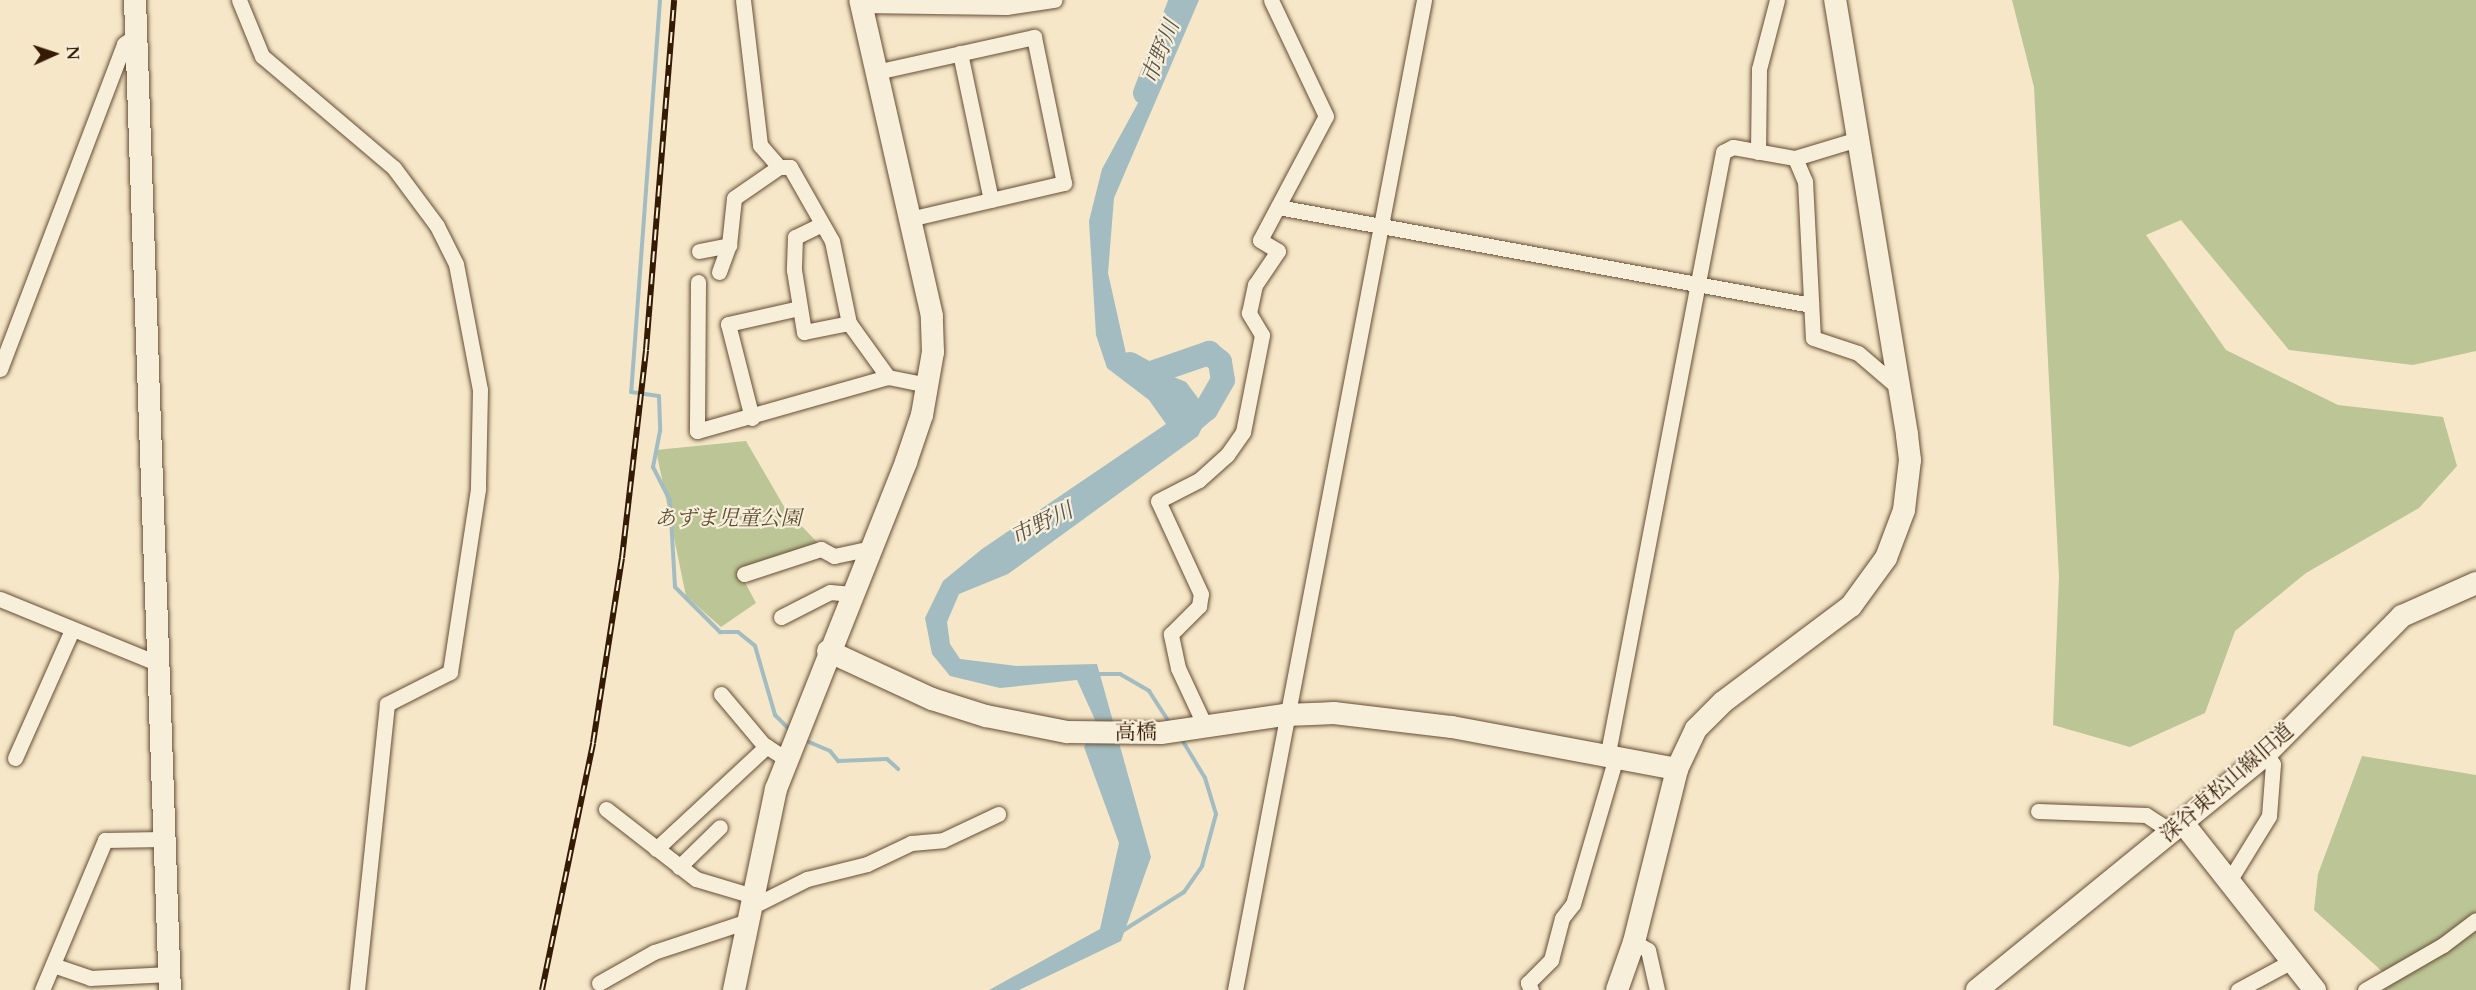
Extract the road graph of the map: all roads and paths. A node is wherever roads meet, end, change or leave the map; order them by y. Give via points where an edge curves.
1 (135, 0) edge
2 (239, 0) edge
3 (743, 0) edge
4 (1054, 0) edge
5 (1271, 0) edge
6 (1424, 0) edge
7 (1777, 0) edge
8 (1835, 0) edge
9 (860, 2) edge
10 (916, 2) edge
11 (138, 34) junction
12 (960, 53) junction
13 (876, 72) junction
14 (1858, 139) junction
15 (1758, 152) junction
16 (1795, 158) junction
17 (779, 167) junction
18 (991, 200) junction
19 (1278, 207) junction
20 (909, 219) junction
21 (1381, 223) junction
22 (820, 225) junction
23 (729, 245) junction
24 (699, 251) dead end
25 (719, 272) dead end
26 (698, 282) dead end
27 (1698, 283) junction
28 (1811, 305) junction
29 (799, 308) junction
30 (849, 323) junction
31 (0, 369) edge
32 (888, 377) junction
33 (928, 385) junction
34 (1900, 389) junction
35 (752, 418) junction
36 (871, 548) junction
37 (744, 574) dead end
38 (2476, 583) edge
39 (852, 594) junction
40 (0, 599) edge
41 (781, 617) dead end
42 (72, 630) junction
43 (828, 651) junction
44 (159, 664) junction
45 (721, 694) dead end
46 (1285, 715) junction
47 (1205, 726) junction
48 (767, 746) junction
49 (2266, 754) junction
50 (15, 758) dead end
51 (786, 759) junction
52 (1611, 759) junction
53 (1677, 769) junction
54 (606, 809) dead end
55 (2038, 812) dead end
56 (998, 814) dead end
57 (720, 827) dead end
58 (2177, 827) junction
59 (163, 839) junction
60 (656, 849) junction
61 (679, 867) junction
62 (2229, 881) junction
63 (751, 908) junction
64 (2476, 920) edge
65 (1634, 942) junction
66 (2292, 961) junction
67 (53, 965) junction
68 (170, 982) edge
69 (599, 983) dead end
70 (91, 984) edge
71 (42, 990) edge
72 (357, 990) edge
73 (735, 990) edge
74 (1235, 990) edge
75 (1531, 990) edge
76 (1617, 990) edge
77 (1657, 990) edge
78 (1977, 990) edge
79 (2238, 990) edge
80 (2315, 990) edge
81 (2365, 990) edge

1 - 11 street
2 - 72 street via 262,56 394,168 437,226 456,264 480,390 478,489 450,672 387,704
3 - 17 street via 760,145
4 - 10 street via 1006,7
5 - 19 street via 1286,38 1305,63 1326,116
6 - 21 street
7 - 15 street via 1759,69
8 - 14 street
9 - 10 street
9 - 13 street
11 - 31 street via 124,44
11 - 44 street
12 - 13 street
12 - 18 street
12 - 18 street via 1034,37 1064,183
13 - 20 street
14 - 16 street
14 - 34 street
15 - 16 street
15 - 27 street via 1733,147 1723,152
16 - 28 street via 1805,181
17 - 22 street via 790,167
17 - 23 street via 734,198
18 - 20 street
19 - 21 street
19 - 47 street via 1260,240 1278,251 1253,295 1249,313 1262,335 1243,432 1227,456 1199,480 1158,501 1201,594 1199,606 1171,634 1178,668
20 - 33 street via 932,316
21 - 27 street
21 - 46 street
22 - 29 street via 795,237
22 - 30 street via 832,241 841,269
23 - 24 street
23 - 25 street
26 - 35 street via 696,431
27 - 28 street
27 - 52 street
28 - 34 street via 1814,339 1858,353
29 - 30 street via 804,332
29 - 35 street via 728,324
30 - 32 street
32 - 33 street
32 - 35 street
33 - 36 street via 906,462
34 - 53 street via 1910,460 1908,486 1886,558 1851,606 1723,702 1696,729
36 - 37 street via 834,556 821,549
36 - 39 street
38 - 49 street, 深谷東松山線旧道 via 2402,616
39 - 41 street via 830,592
39 - 43 street
40 - 42 street
42 - 44 street
42 - 50 street
43 - 47 street, 高橋 via 932,699 986,716 1067,732 1161,733
43 - 51 street
44 - 59 street
45 - 48 street
46 - 47 street, 高橋
46 - 52 street, 高橋 via 1385,718
46 - 74 street
48 - 51 street
48 - 60 street
49 - 58 street, 深谷東松山線旧道
49 - 62 street via 2272,764 2269,816
51 - 63 street via 765,829
52 - 53 street, 高橋
52 - 75 street via 1573,904 1562,918 1551,960 1528,983
53 - 65 street
54 - 60 street
55 - 58 street via 2146,814
56 - 63 street via 943,840 911,843 867,864 807,879
57 - 61 street
58 - 62 street
58 - 78 street, 深谷東松山線旧道
59 - 67 street via 105,840
59 - 68 street
60 - 61 street
61 - 63 street
62 - 66 street
63 - 69 street via 654,952
63 - 73 street
64 - 81 street via 2443,945
65 - 76 street
65 - 77 street via 1648,950
66 - 79 street
66 - 80 street
67 - 70 street
67 - 71 street
68 - 70 street

